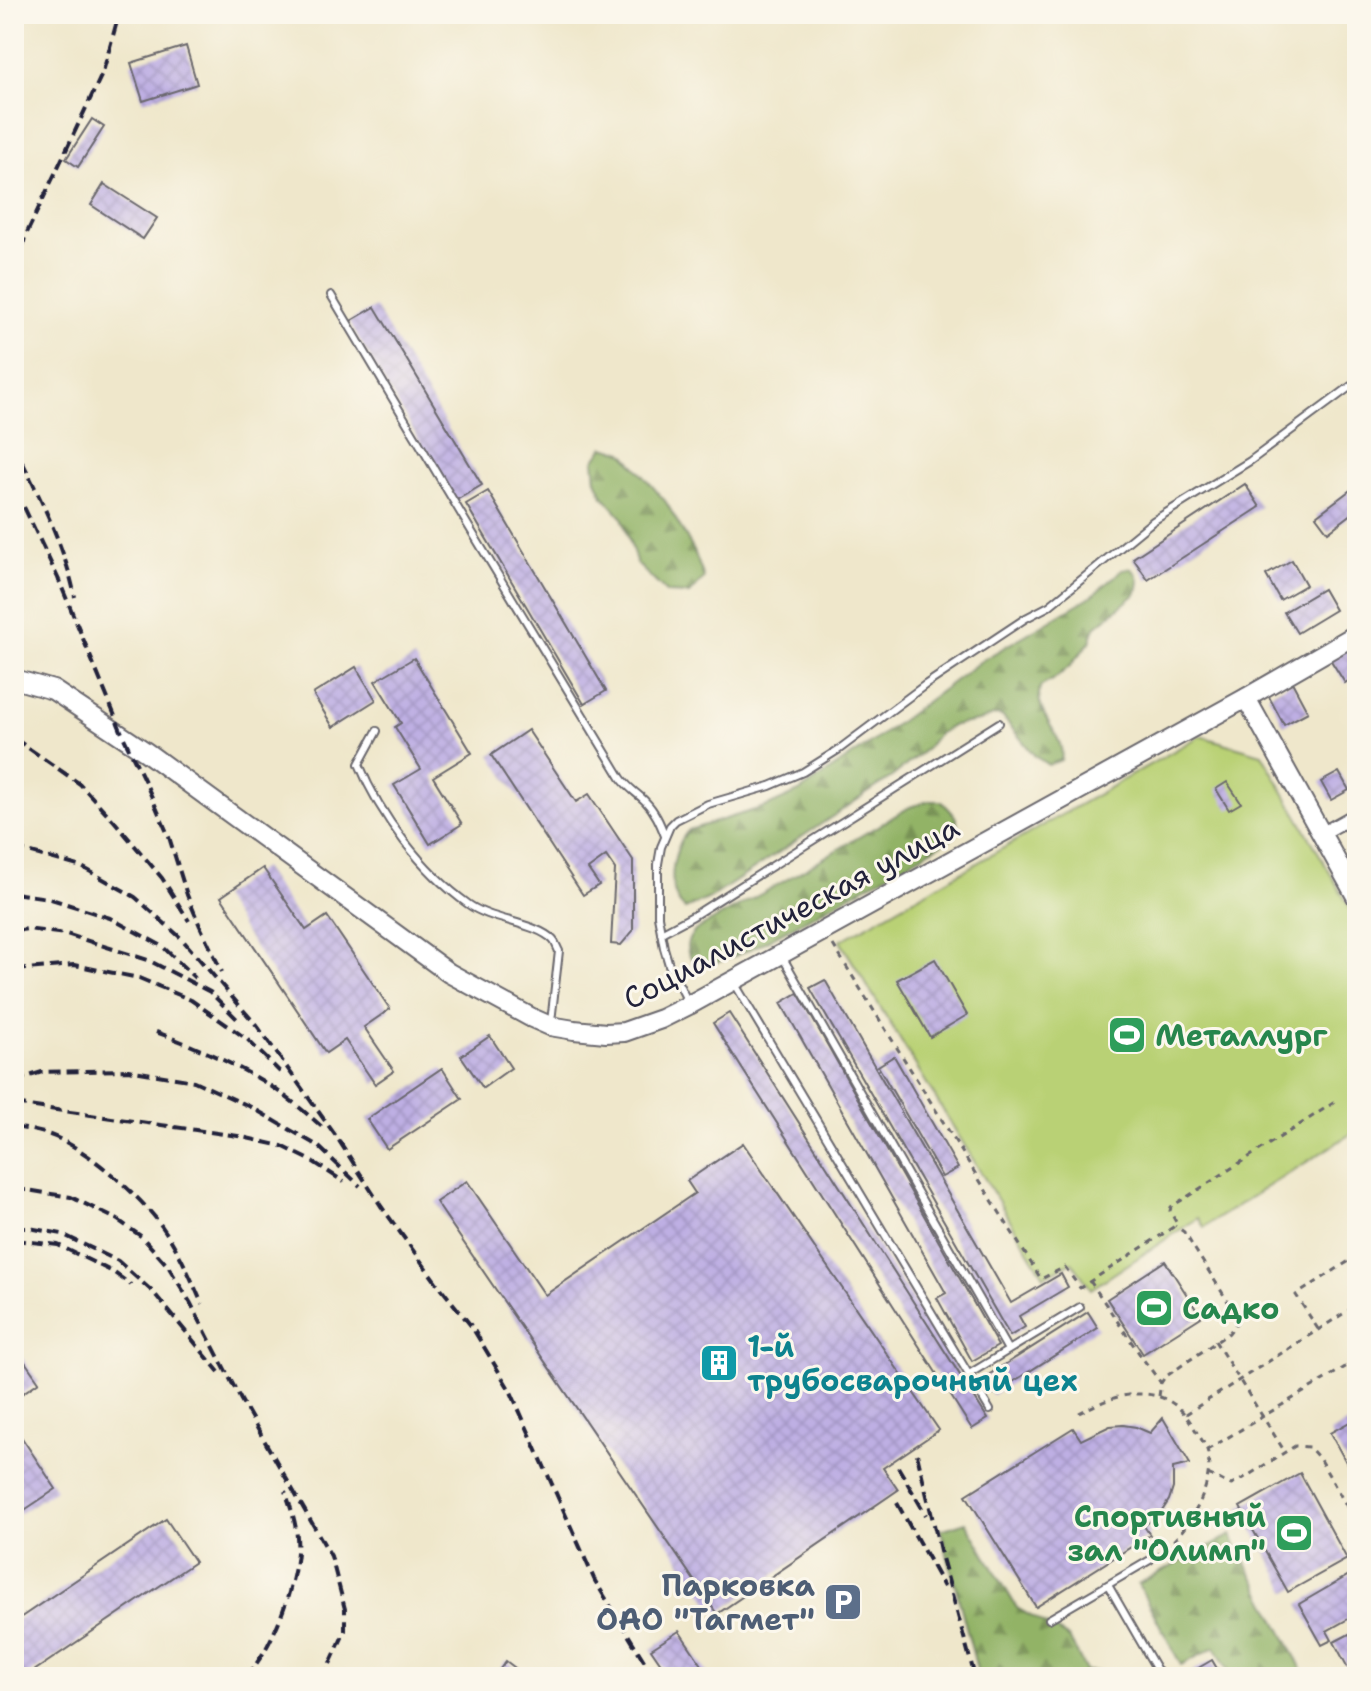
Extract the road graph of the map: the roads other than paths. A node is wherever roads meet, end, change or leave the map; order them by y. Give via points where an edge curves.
1 (331, 295) dead end
2 (1351, 386) dead end
3 (1357, 634) edge
4 (14, 679) edge
5 (1246, 698) junction
6 (999, 723) dead end
7 (377, 731) dead end
8 (1357, 814) edge
9 (1321, 834) junction
10 (665, 836) junction
11 (1357, 898) edge
12 (661, 933) junction
13 (783, 958) dead end
14 (733, 981) junction
15 (689, 1005) junction
16 (550, 1026) junction
17 (1080, 1307) dead end
18 (1008, 1350) junction
19 (969, 1374) junction
20 (990, 1410) dead end
21 (1150, 1560) road end
22 (1108, 1585) junction
23 (1049, 1619) dead end
24 (1161, 1677) edge

1 - 10 lane via 621,778 650,807
2 - 10 lane via 1250,461 1153,521 1049,606 925,685 838,750 770,786 684,814
3 - 5 street, Социалистическая улица
4 - 16 street, Социалистическая улица via 53,690 449,973
5 - 9 street
5 - 14 street, Социалистическая улица
6 - 12 lane
7 - 16 lane via 359,764 413,853 472,907 555,941 559,951
8 - 9 street
9 - 11 street
10 - 12 lane via 658,864
12 - 15 lane via 669,965
13 - 18 lane
14 - 15 street, Социалистическая улица
14 - 19 lane
15 - 16 street, Социалистическая улица via 624,1032
17 - 18 lane
18 - 19 lane
19 - 20 lane
21 - 22 lane
22 - 23 lane
22 - 24 lane

